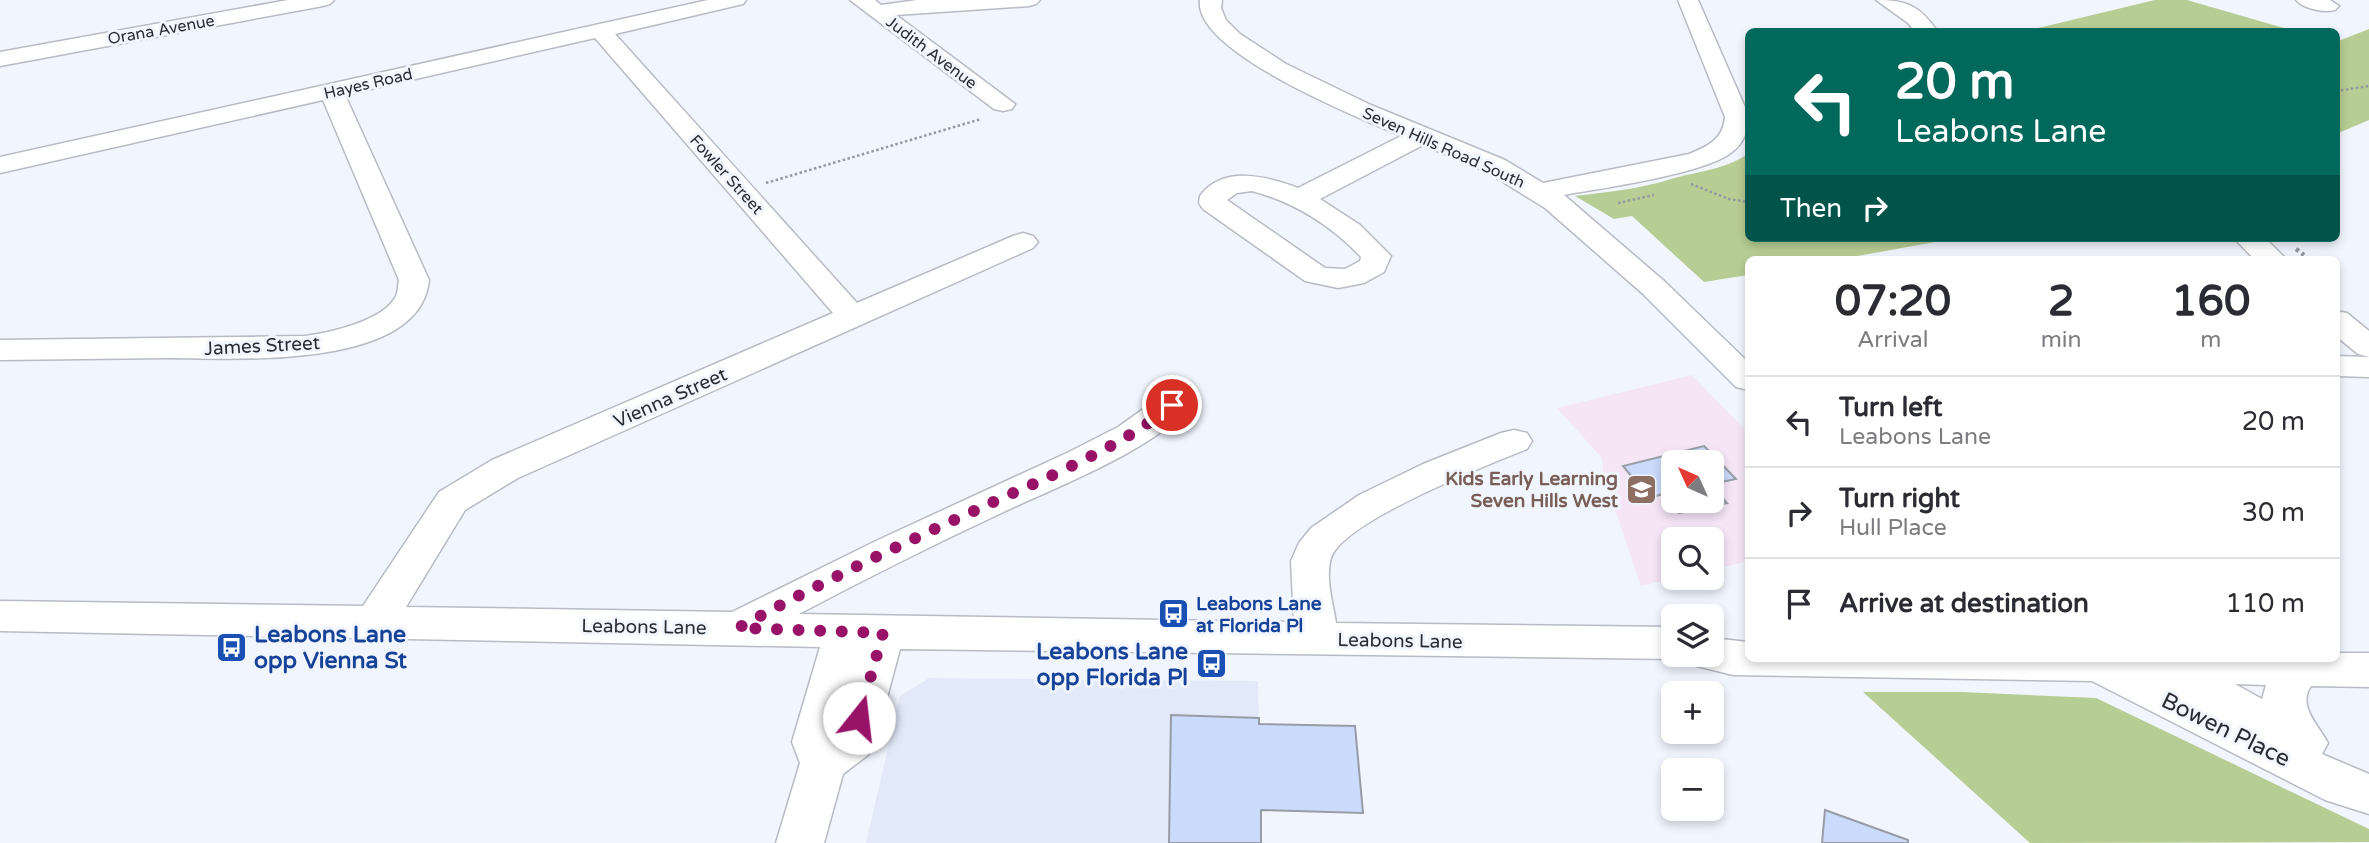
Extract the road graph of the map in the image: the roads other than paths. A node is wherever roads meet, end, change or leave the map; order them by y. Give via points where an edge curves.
1 (323, 0) edge
2 (736, 0) edge
3 (1029, 0) edge
4 (1688, 0) edge
5 (1887, 0) edge
6 (2307, 0) edge
7 (870, 6) edge
8 (2328, 6) dead end
9 (1205, 9) edge
10 (1924, 28) edge
11 (600, 31) junction
12 (0, 59) edge
13 (331, 91) junction
14 (1003, 104) dead end
15 (1422, 135) junction
16 (0, 165) edge
17 (1530, 186) junction
18 (1299, 200) junction
19 (1023, 242) dead end
20 (2252, 242) edge
21 (2267, 256) edge
22 (853, 317) junction
23 (0, 350) edge
24 (2340, 366) edge
25 (2369, 367) edge
26 (1745, 377) edge
27 (1172, 405) dead end
28 (1514, 441) dead end
29 (0, 616) edge
30 (375, 622) junction
31 (738, 628) junction
32 (864, 633) junction
33 (1745, 635) edge
34 (1724, 636) edge
35 (1317, 639) junction
36 (1661, 644) edge
37 (2369, 648) edge
38 (2340, 654) edge
39 (1724, 656) edge
40 (1745, 658) edge
41 (2092, 662) edge
42 (2156, 662) edge
43 (2313, 662) edge
44 (2335, 662) edge
45 (2369, 670) edge
46 (2304, 742) junction
47 (2369, 779) edge
48 (2369, 794) edge
49 (800, 843) edge

1 - 12 street, Orana Avenue
2 - 11 street, Hayes Road
3 - 7 street
4 - 17 street via 1737,117 1738,130 1731,142 1712,154 1656,169
5 - 10 street
6 - 8 street
7 - 14 street, Judith Avenue
9 - 15 street, Seven Hills Road South via 1232,38 1278,69
11 - 13 street, Hayes Road
11 - 22 street, Fowler Street
13 - 16 street, Hayes Road
13 - 23 street, James Street via 414,280 412,297 398,313 357,334 305,346
15 - 17 street, Seven Hills Road South
15 - 18 street
17 - 26 street, Seven Hills Road South via 1575,216
18 - 18 street via 1253,183 1230,187 1213,200 1316,275 1345,279 1373,266 1376,256 1370,248
19 - 22 street, Vienna Street
20 - 21 street
22 - 30 street, Vienna Street via 505,469 452,501
24 - 25 street
27 - 31 street via 1105,447 836,575
28 - 35 street via 1421,479 1354,516 1317,544 1310,561
29 - 30 street, Leabons Lane
30 - 31 street, Leabons Lane
31 - 32 street, Leabons Lane
32 - 35 street, Leabons Lane
32 - 49 street via 852,742 823,764
33 - 34 street
35 - 36 street, Leabons Lane
37 - 38 street
39 - 40 street
41 - 42 street
41 - 48 street, Bowen Place via 2329,780
42 - 46 street, Bowen Place
43 - 46 street via 2288,681 2283,702
44 - 45 street
46 - 47 street, Bowen Place

